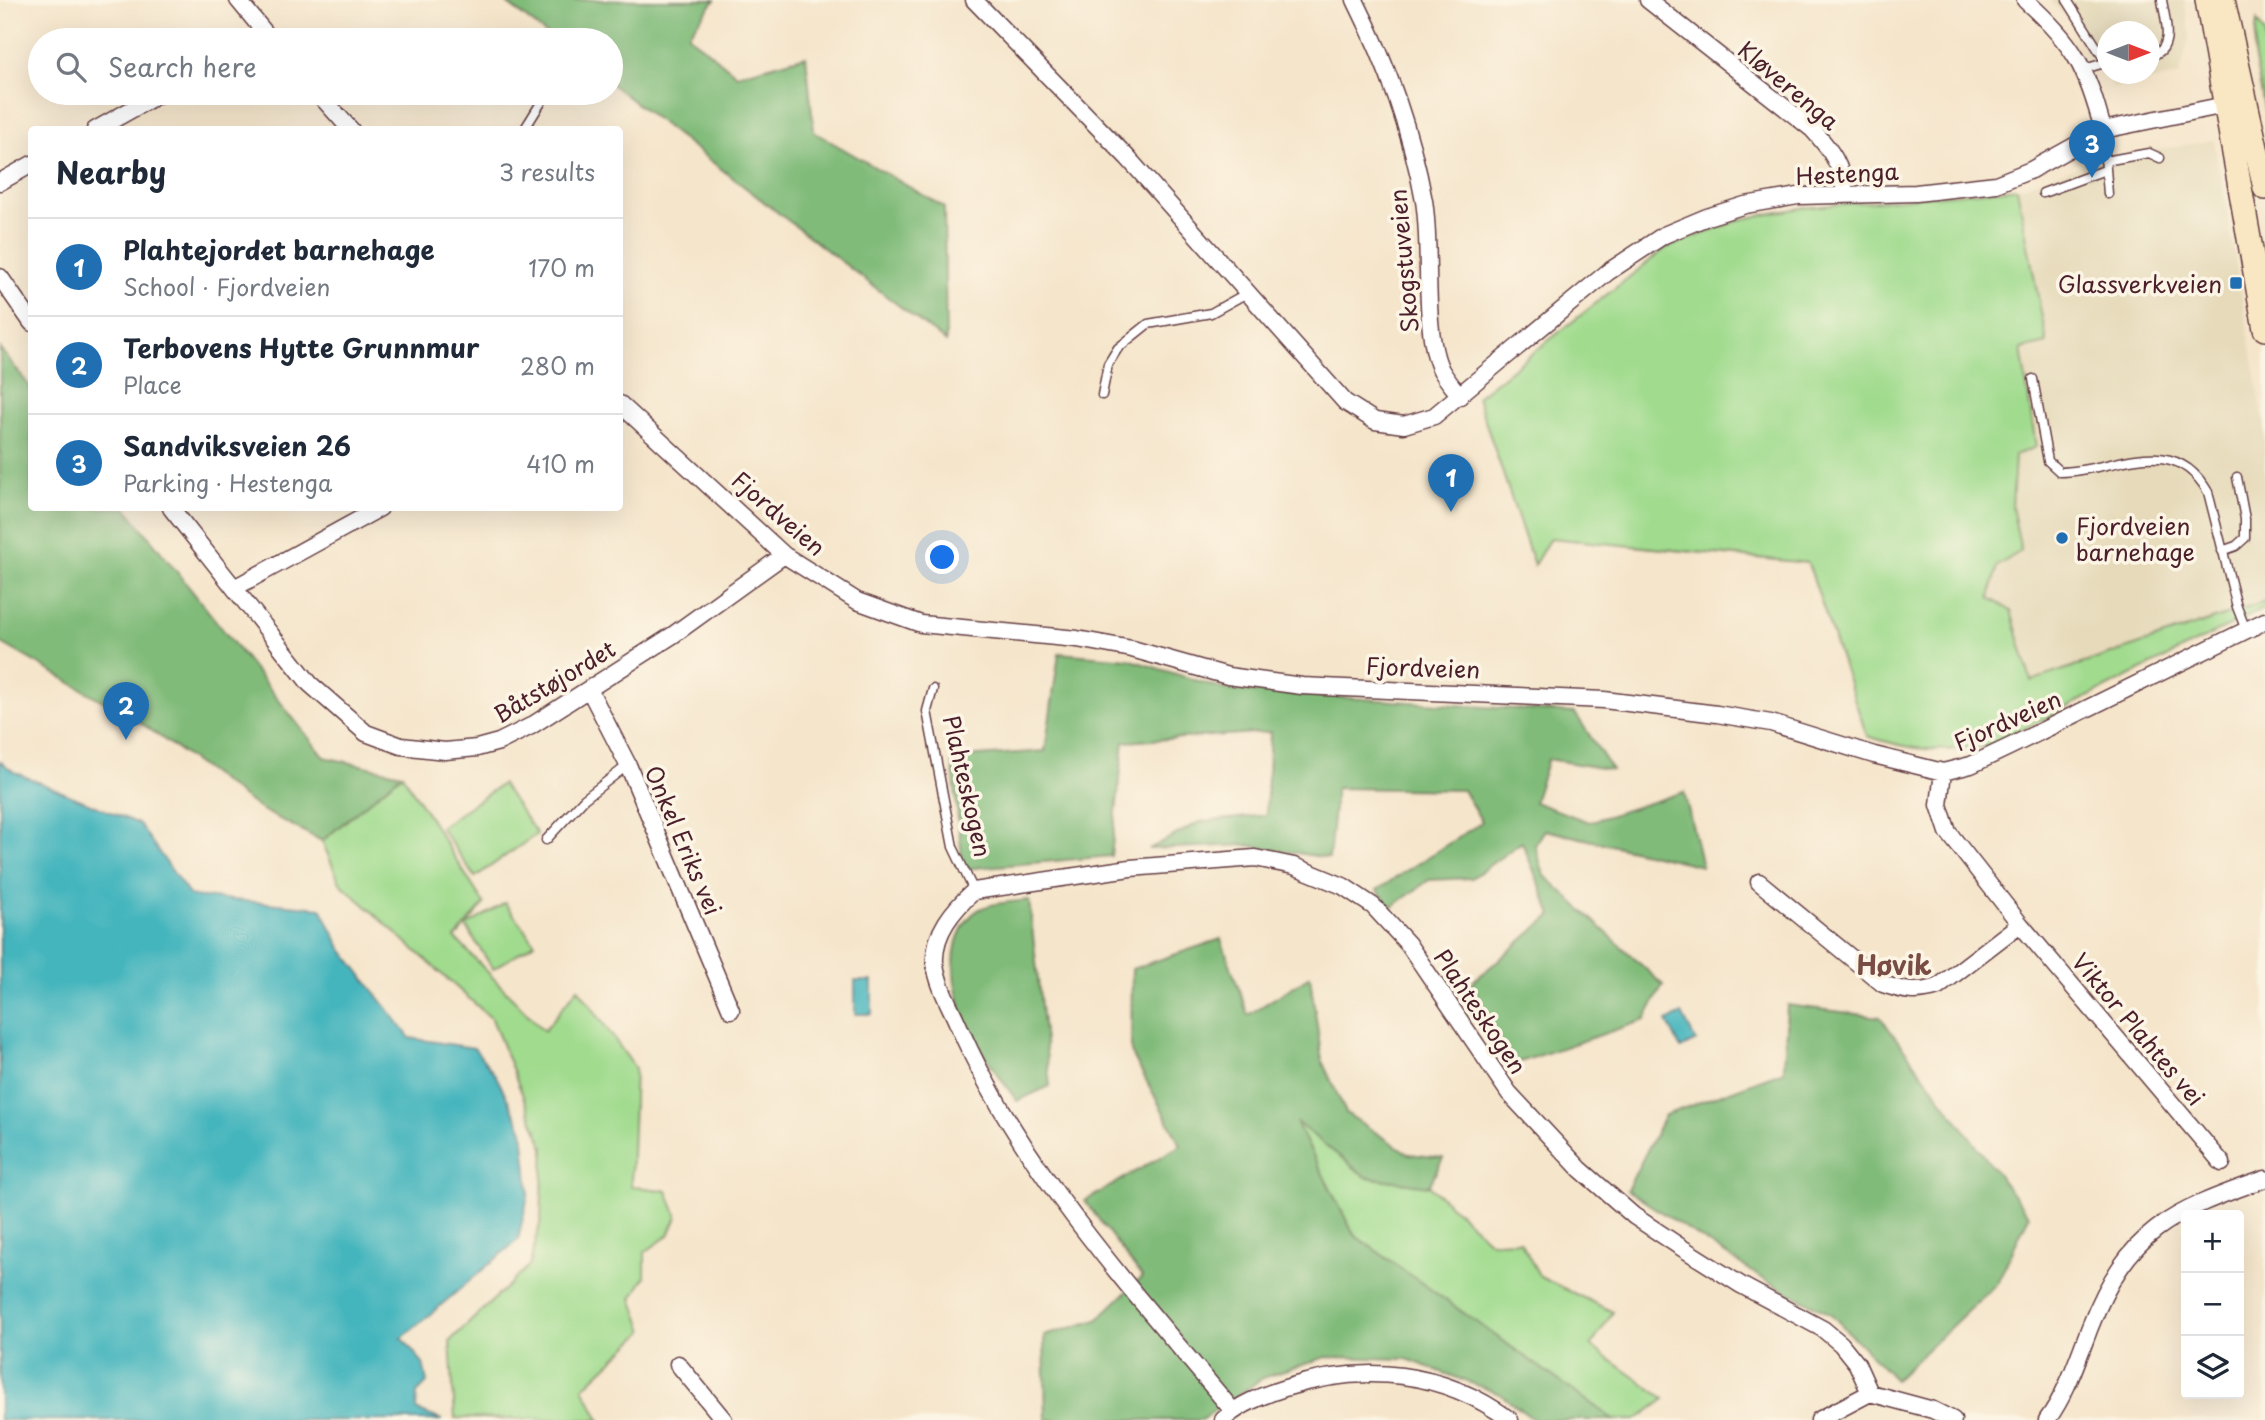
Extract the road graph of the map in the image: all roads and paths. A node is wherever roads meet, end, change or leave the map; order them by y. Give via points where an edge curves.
1 (238, 0) edge
2 (974, 0) edge
3 (1354, 0) edge
4 (1648, 0) edge
5 (2025, 0) edge
6 (2067, 0) edge
7 (2162, 0) edge
8 (2207, 0) edge
9 (2223, 0) edge
10 (261, 28) edge
11 (2097, 46) edge
12 (2160, 52) edge
13 (2097, 65) edge
14 (2084, 69) junction
15 (2237, 102) junction
16 (140, 105) edge
17 (329, 105) edge
18 (540, 105) edge
19 (102, 126) edge
20 (347, 126) edge
21 (526, 126) edge
22 (2103, 130) junction
23 (2160, 158) dead end
24 (28, 166) edge
25 (2105, 166) junction
26 (0, 182) edge
27 (2265, 188) edge
28 (2043, 193) dead end
29 (1845, 194) junction
30 (2108, 194) dead end
31 (0, 277) edge
32 (1247, 293) junction
33 (28, 317) edge
34 (2265, 329) edge
35 (2033, 379) dead end
36 (1102, 395) dead end
37 (1460, 396) junction
38 (623, 407) edge
39 (2237, 477) dead end
40 (173, 511) edge
41 (375, 511) edge
42 (2222, 551) junction
43 (784, 555) junction
44 (236, 587) junction
45 (2265, 621) edge
46 (2246, 630) junction
47 (589, 689) junction
48 (933, 689) dead end
49 (628, 765) junction
50 (1942, 772) junction
51 (546, 840) dead end
52 (1759, 882) dead end
53 (974, 891) junction
54 (2020, 924) junction
55 (731, 1010) dead end
56 (2222, 1163) dead end
57 (2265, 1179) edge
58 (678, 1364) dead end
59 (1870, 1393) junction
60 (1228, 1415) edge
61 (724, 1420) edge
62 (1510, 1420) edge
63 (1819, 1420) edge
64 (1953, 1420) edge
65 (2047, 1420) edge

1 - 10 street
2 - 32 street via 1127,157
3 - 37 street, Skogstuveien via 1384,60 1410,140 1424,203 1433,345 1441,370
4 - 29 street, Kløverenga via 1812,129 1834,153
5 - 14 street via 2063,35
6 - 11 lane
7 - 12 lane via 2168,34
8 - 15 main road
9 - 15 main road
13 - 14 lane
14 - 22 street
15 - 22 street, Hestenga
15 - 27 main road
15 - 34 main road
16 - 19 street
17 - 20 street
18 - 21 lane
22 - 25 lane
22 - 29 street, Hestenga via 1996,184 1916,193
23 - 25 lane via 2149,153
24 - 26 street
25 - 28 lane
25 - 30 lane
29 - 37 street, Hestenga via 1745,205 1664,235 1608,272
31 - 33 street
32 - 36 lane via 1211,313 1149,324 1118,348 1108,363
32 - 37 street via 1345,402 1375,421 1404,425 1434,416
35 - 42 lane via 2048,461 2054,469 2067,472 2137,458 2165,458 2185,465 2208,492
38 - 43 street, Fjordveien
39 - 42 lane via 2245,538
40 - 44 street, Båtstøjordet
41 - 44 street
42 - 46 lane
43 - 47 street, Båtstøjordet
43 - 50 street, Fjordveien via 857,601 922,624 1077,639 1228,676 1302,685 1604,700 1717,714 1771,723
44 - 47 street, Båtstøjordet via 310,684 366,733 401,746 445,751 499,742
45 - 46 street, Fjordveien
46 - 50 street, Fjordveien via 1971,765
47 - 49 street, Onkel Eriks vei
48 - 53 lane, Plahteskogen via 927,711 953,847
49 - 51 lane via 584,799
49 - 55 street, Onkel Eriks vei
50 - 54 street, Viktor Plahtes vei via 1938,805 1948,832
52 - 54 street via 1883,984 1903,991 1938,987
53 - 59 street, Plahteskogen via 1130,868 1255,858 1294,866 1343,886 1373,906 1408,944 1496,1075 1580,1170 1634,1216 1679,1246 1823,1329 1857,1364
53 - 60 street, Plahteskogen via 956,908 939,935 935,962 966,1043 1025,1148
54 - 56 street, Viktor Plahtes vei
57 - 65 street via 2189,1208 2149,1231 2126,1256 2107,1286 2069,1381
58 - 61 street
59 - 63 street
59 - 64 street
60 - 62 street via 1304,1382 1376,1373 1403,1374 1466,1393

